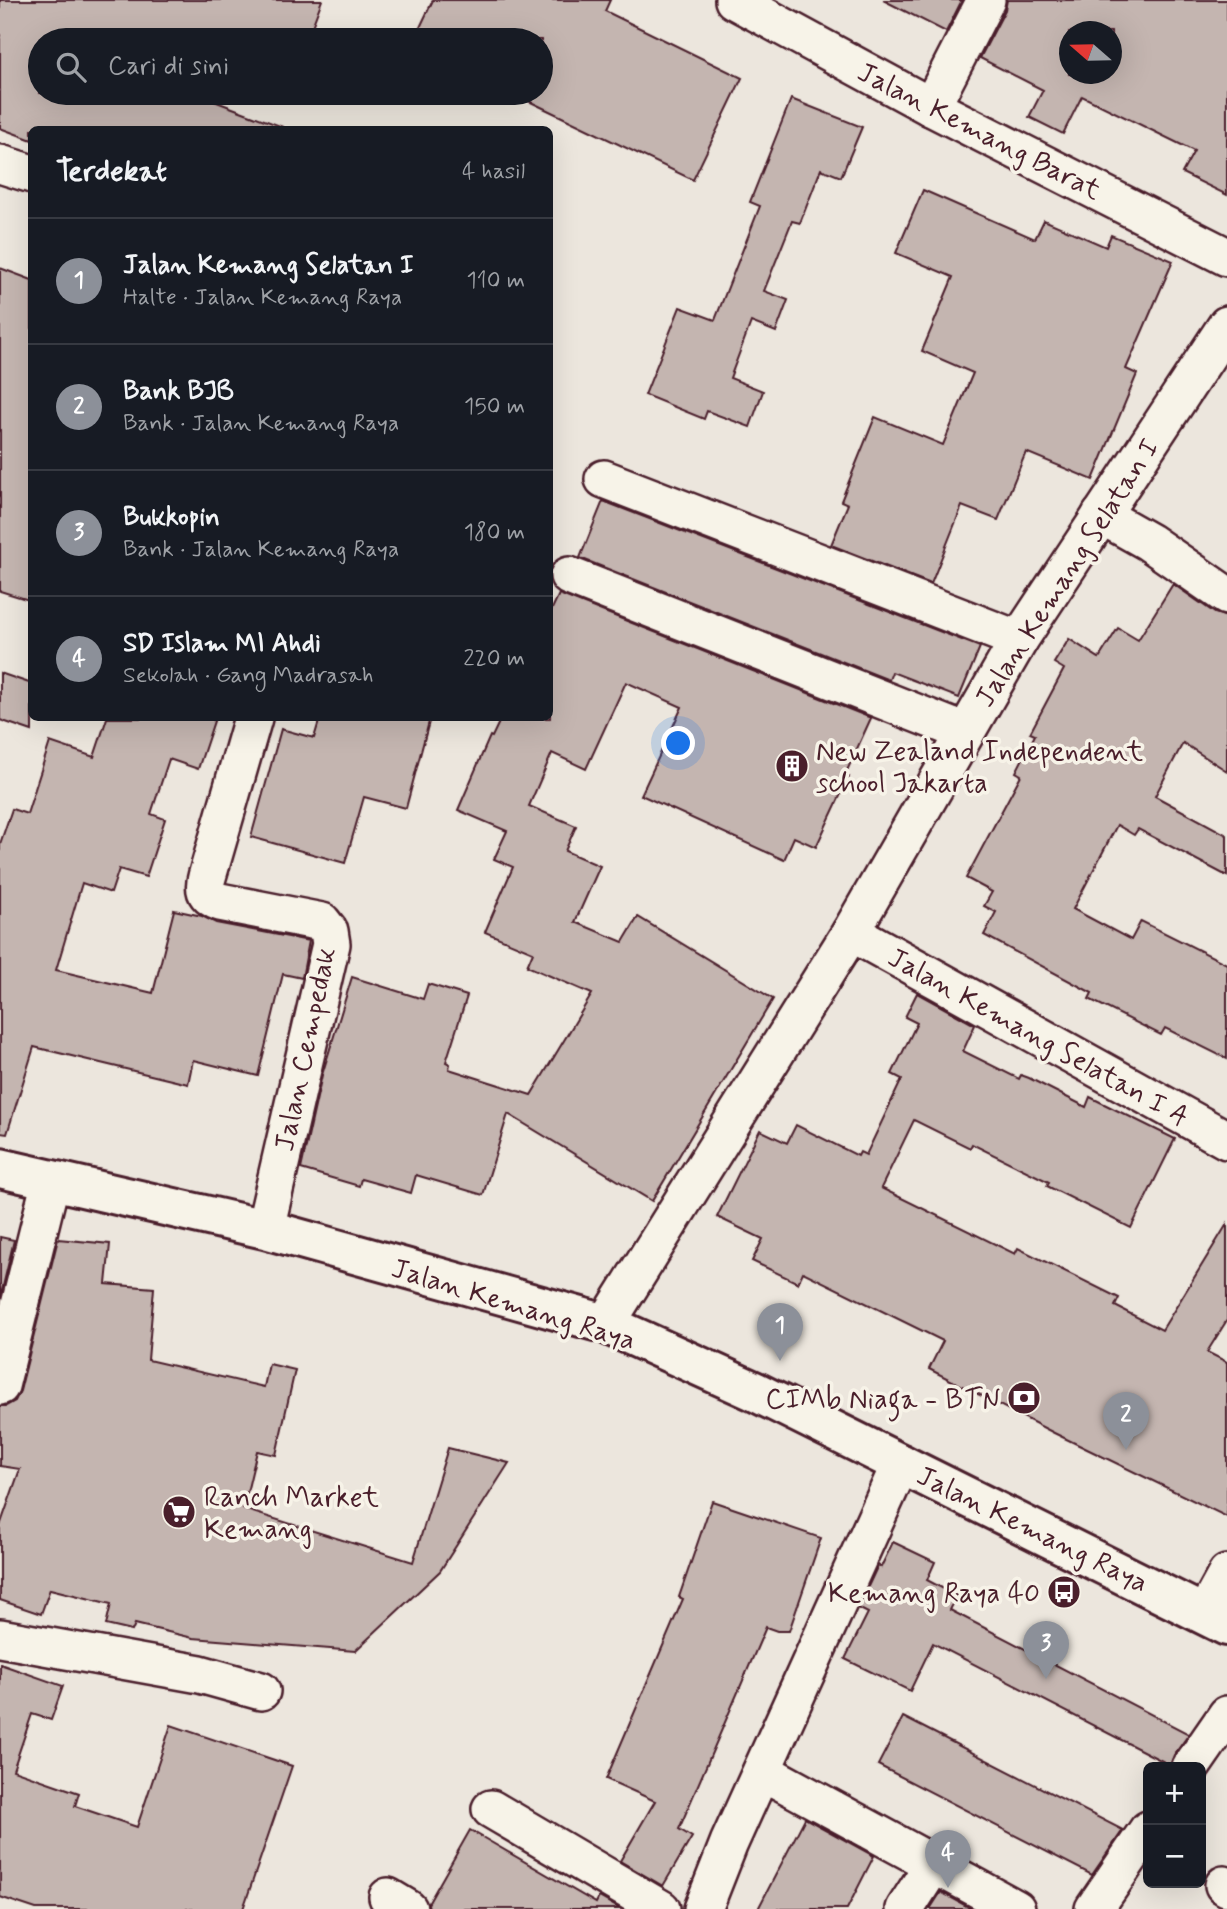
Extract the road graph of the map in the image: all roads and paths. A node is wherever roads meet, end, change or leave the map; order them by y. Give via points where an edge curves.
1 (734, 0) edge
2 (986, 0) edge
3 (931, 107) junction
4 (0, 164) edge
5 (28, 173) edge
6 (1227, 257) edge
7 (1227, 325) edge
8 (604, 478) dead end
9 (1101, 516) junction
10 (569, 576) dead end
11 (1227, 596) edge
12 (1019, 640) junction
13 (252, 721) edge
14 (964, 732) junction
15 (851, 932) junction
16 (1227, 1140) edge
17 (0, 1168) edge
18 (51, 1180) junction
19 (265, 1229) junction
20 (606, 1324) junction
21 (0, 1386) edge
22 (901, 1463) junction
23 (1227, 1574) edge
24 (1216, 1620) edge
25 (0, 1639) edge
26 (261, 1691) dead end
27 (1227, 1715) edge
28 (1194, 1762) edge
29 (762, 1771) junction
30 (491, 1809) dead end
31 (1143, 1837) edge
32 (933, 1865) junction
33 (661, 1909) edge
34 (703, 1909) edge
35 (905, 1909) edge
36 (1016, 1909) edge
37 (1094, 1909) edge

1 - 3 street, Jalan Kemang Barat
2 - 3 street
3 - 6 street, Jalan Kemang Barat
4 - 5 street
7 - 9 street, Jalan Kemang Selatan I
8 - 12 street
9 - 11 street via 1149,542
9 - 12 street, Jalan Kemang Selatan I
10 - 14 street
12 - 14 street, Jalan Kemang Selatan I
13 - 19 street, Jalan Cempedak via 206,877 206,893 220,902 322,922 331,944
14 - 15 street, Jalan Kemang Selatan I
15 - 16 street, Jalan Kemang Selatan I A
15 - 20 street, Jalan Kemang Selatan I
17 - 18 street, Jalan Kemang Raya
18 - 19 street, Jalan Kemang Raya
18 - 21 street
19 - 20 street, Jalan Kemang Raya
20 - 22 street, Jalan Kemang Raya
22 - 24 street, Jalan Kemang Raya
22 - 29 street
23 - 24 street
25 - 26 street via 200,1674
27 - 28 street
29 - 32 street
29 - 34 street
30 - 33 street
31 - 37 street
32 - 35 street
32 - 36 street

